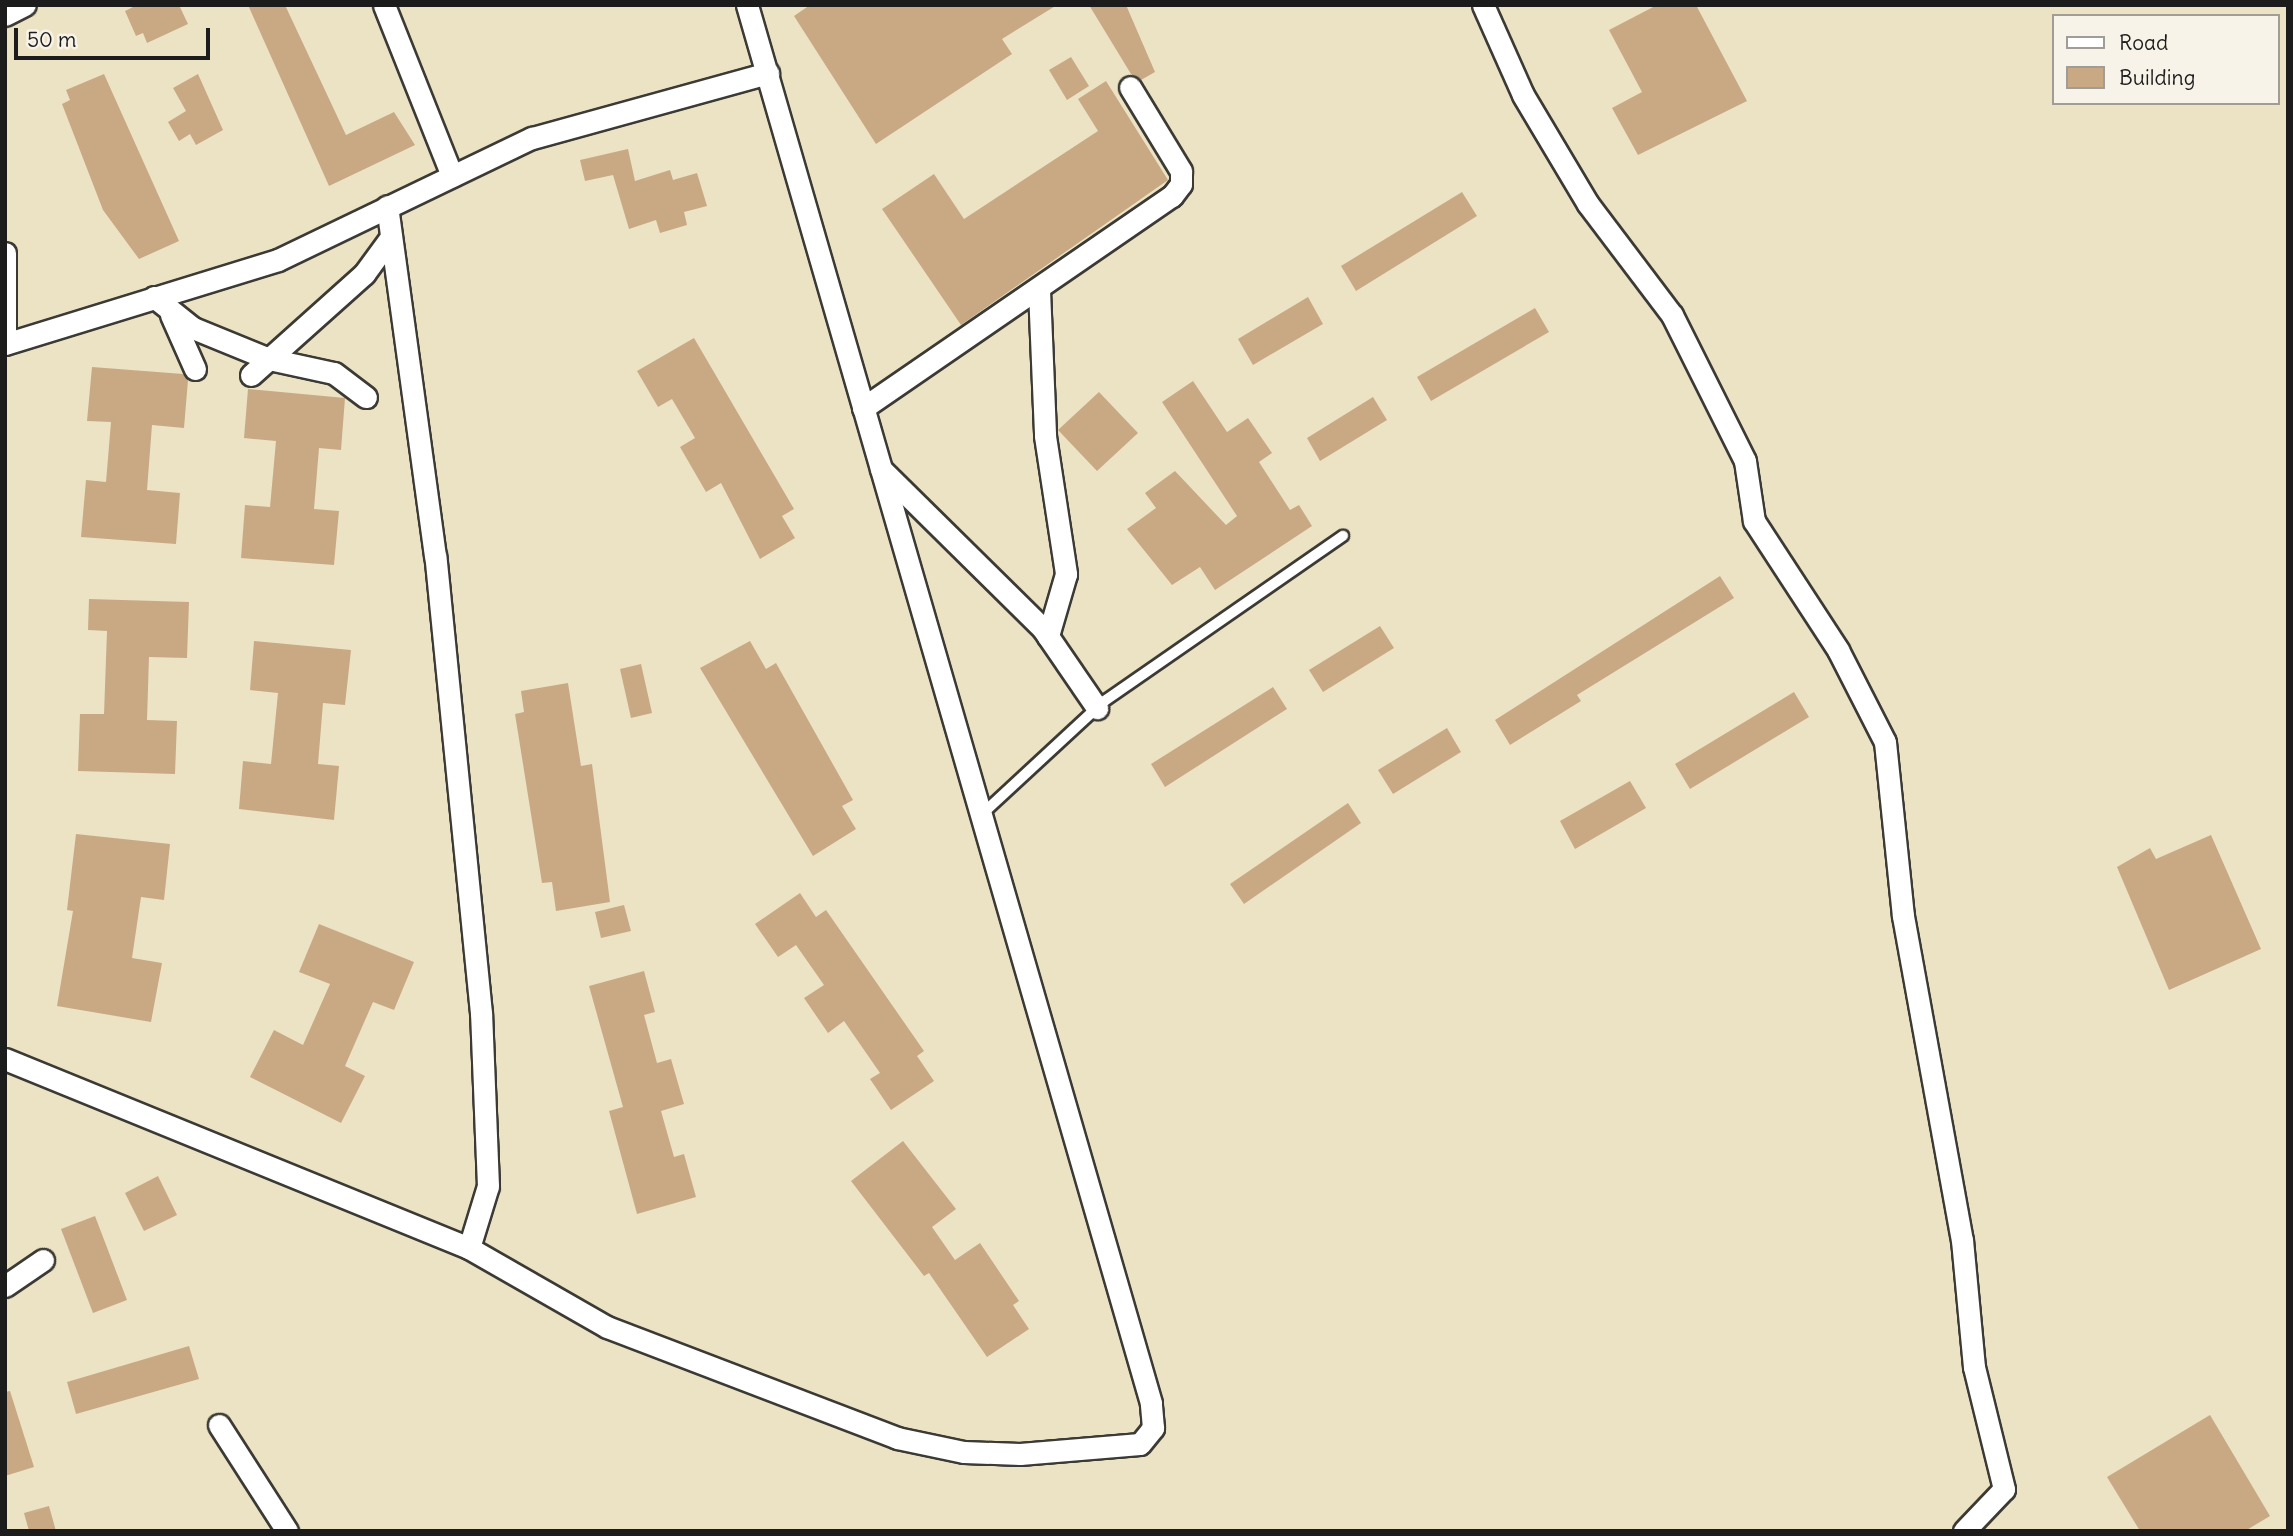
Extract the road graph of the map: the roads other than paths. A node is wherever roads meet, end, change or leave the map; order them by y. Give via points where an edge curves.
1 (25, 5) edge
2 (384, 5) edge
3 (747, 5) edge
4 (1483, 5) edge
5 (5, 15) edge
6 (768, 73) junction
7 (1130, 87) dead end
8 (452, 176) junction
9 (387, 206) junction
10 (391, 237) junction
11 (5, 253) edge
12 (1039, 290) junction
13 (154, 297) junction
14 (171, 315) junction
15 (5, 344) edge
16 (269, 359) junction
17 (195, 369) dead end
18 (251, 374) dead end
19 (366, 397) dead end
20 (863, 408) junction
21 (879, 468) junction
22 (1343, 536) dead end
23 (1048, 636) junction
24 (1097, 708) junction
25 (980, 816) junction
26 (5, 1059) edge
27 (468, 1248) junction
28 (43, 1260) dead end
29 (5, 1286) edge
30 (219, 1425) dead end
31 (287, 1531) edge
32 (1964, 1531) edge

1 - 5 street
2 - 8 street
3 - 6 street
4 - 32 street via 1523,94 1588,204 1672,315 1745,461 1754,521 1838,650 1885,742 1903,916 1962,1240 1974,1367 2004,1489
6 - 8 street via 532,138
6 - 20 street
7 - 12 street via 1181,171 1181,184
8 - 9 street
9 - 10 street
9 - 13 street via 278,260
10 - 16 street via 364,274
10 - 27 street via 435,556 481,1013 488,1186
11 - 15 street
12 - 20 street
12 - 23 street via 1045,436 1066,574
13 - 14 street
13 - 15 street
14 - 16 street
14 - 17 street
16 - 18 street
16 - 19 street via 334,373
20 - 21 street
21 - 23 street
21 - 25 street
22 - 24 lane
23 - 24 street
24 - 25 lane
25 - 27 street via 1152,1403 1153,1428 1140,1444 1020,1454 964,1452 897,1438 607,1327
26 - 27 street
28 - 29 street
30 - 31 street

